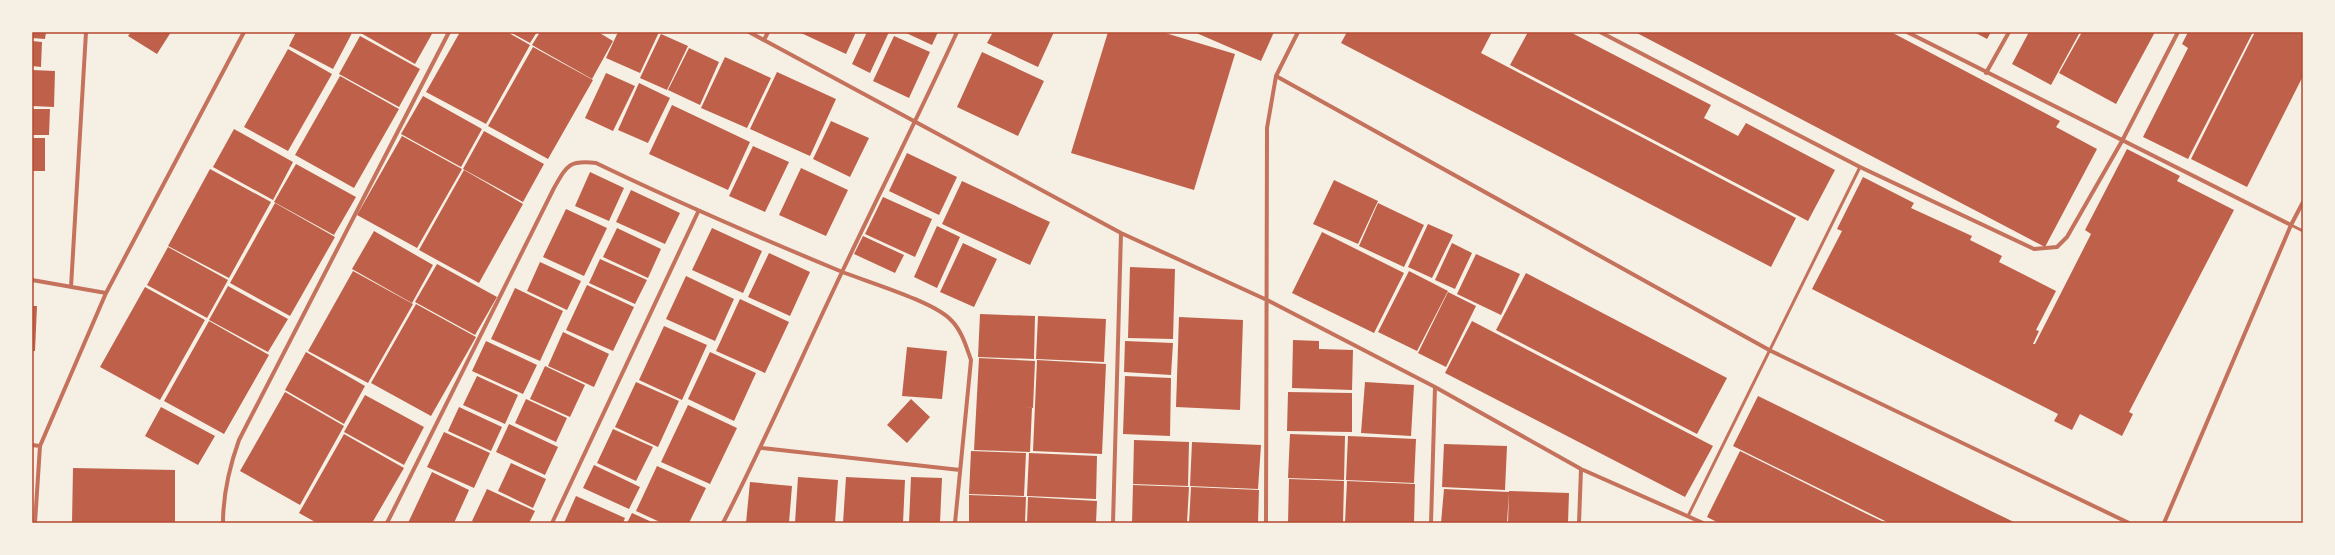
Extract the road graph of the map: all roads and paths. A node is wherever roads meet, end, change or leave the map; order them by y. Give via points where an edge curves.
1 (86, 32) edge
2 (244, 32) edge
3 (449, 32) edge
4 (749, 32) edge
5 (768, 32) edge
6 (957, 32) edge
7 (1298, 32) edge
8 (1600, 32) edge
9 (1907, 32) edge
10 (2009, 32) edge
11 (2178, 32) edge
12 (764, 40) junction
13 (1986, 73) junction
14 (1276, 76) junction
15 (916, 124) junction
16 (2122, 141) junction
17 (1860, 167) junction
18 (2303, 202) edge
19 (698, 212) junction
20 (2291, 225) junction
21 (2303, 231) edge
22 (1121, 233) junction
23 (842, 272) junction
24 (32, 280) edge
25 (71, 286) junction
26 (106, 293) junction
27 (1267, 300) junction
28 (1771, 351) junction
29 (1435, 387) junction
30 (32, 445) edge
31 (40, 446) junction
32 (762, 448) junction
33 (1581, 469) junction
34 (960, 470) junction
35 (1688, 516) junction
36 (35, 523) edge
37 (223, 523) edge
38 (388, 523) edge
39 (552, 523) edge
40 (722, 523) edge
41 (955, 523) edge
42 (1113, 523) edge
43 (1266, 523) edge
44 (1431, 523) edge
45 (1579, 523) edge
46 (1703, 523) edge
47 (2129, 523) edge
48 (2164, 523) edge

1 - 25 street
2 - 26 street
3 - 37 street via 239,440 228,473
4 - 12 street
5 - 12 street
6 - 15 street
7 - 14 street
8 - 17 street
9 - 13 street
10 - 13 street
11 - 16 street
12 - 15 street
13 - 16 street
14 - 27 street via 1267,128
14 - 28 street
15 - 22 street
15 - 23 street
16 - 17 street via 2067,237 2057,247 2048,249 2034,249
16 - 20 street
17 - 28 lane
18 - 20 street
19 - 23 street
19 - 38 street via 596,163 578,161 566,168
19 - 39 street
20 - 21 lane
20 - 48 street
22 - 27 street
22 - 42 street
23 - 32 street
23 - 34 street via 932,307 951,319 962,336 970,360
24 - 25 street
25 - 26 street
26 - 31 street
27 - 29 street
27 - 43 street
28 - 35 lane
28 - 47 street
29 - 33 street
29 - 44 street
30 - 31 street
31 - 36 street
32 - 34 street
32 - 40 street
33 - 35 street
33 - 45 street
34 - 41 street
35 - 46 street

